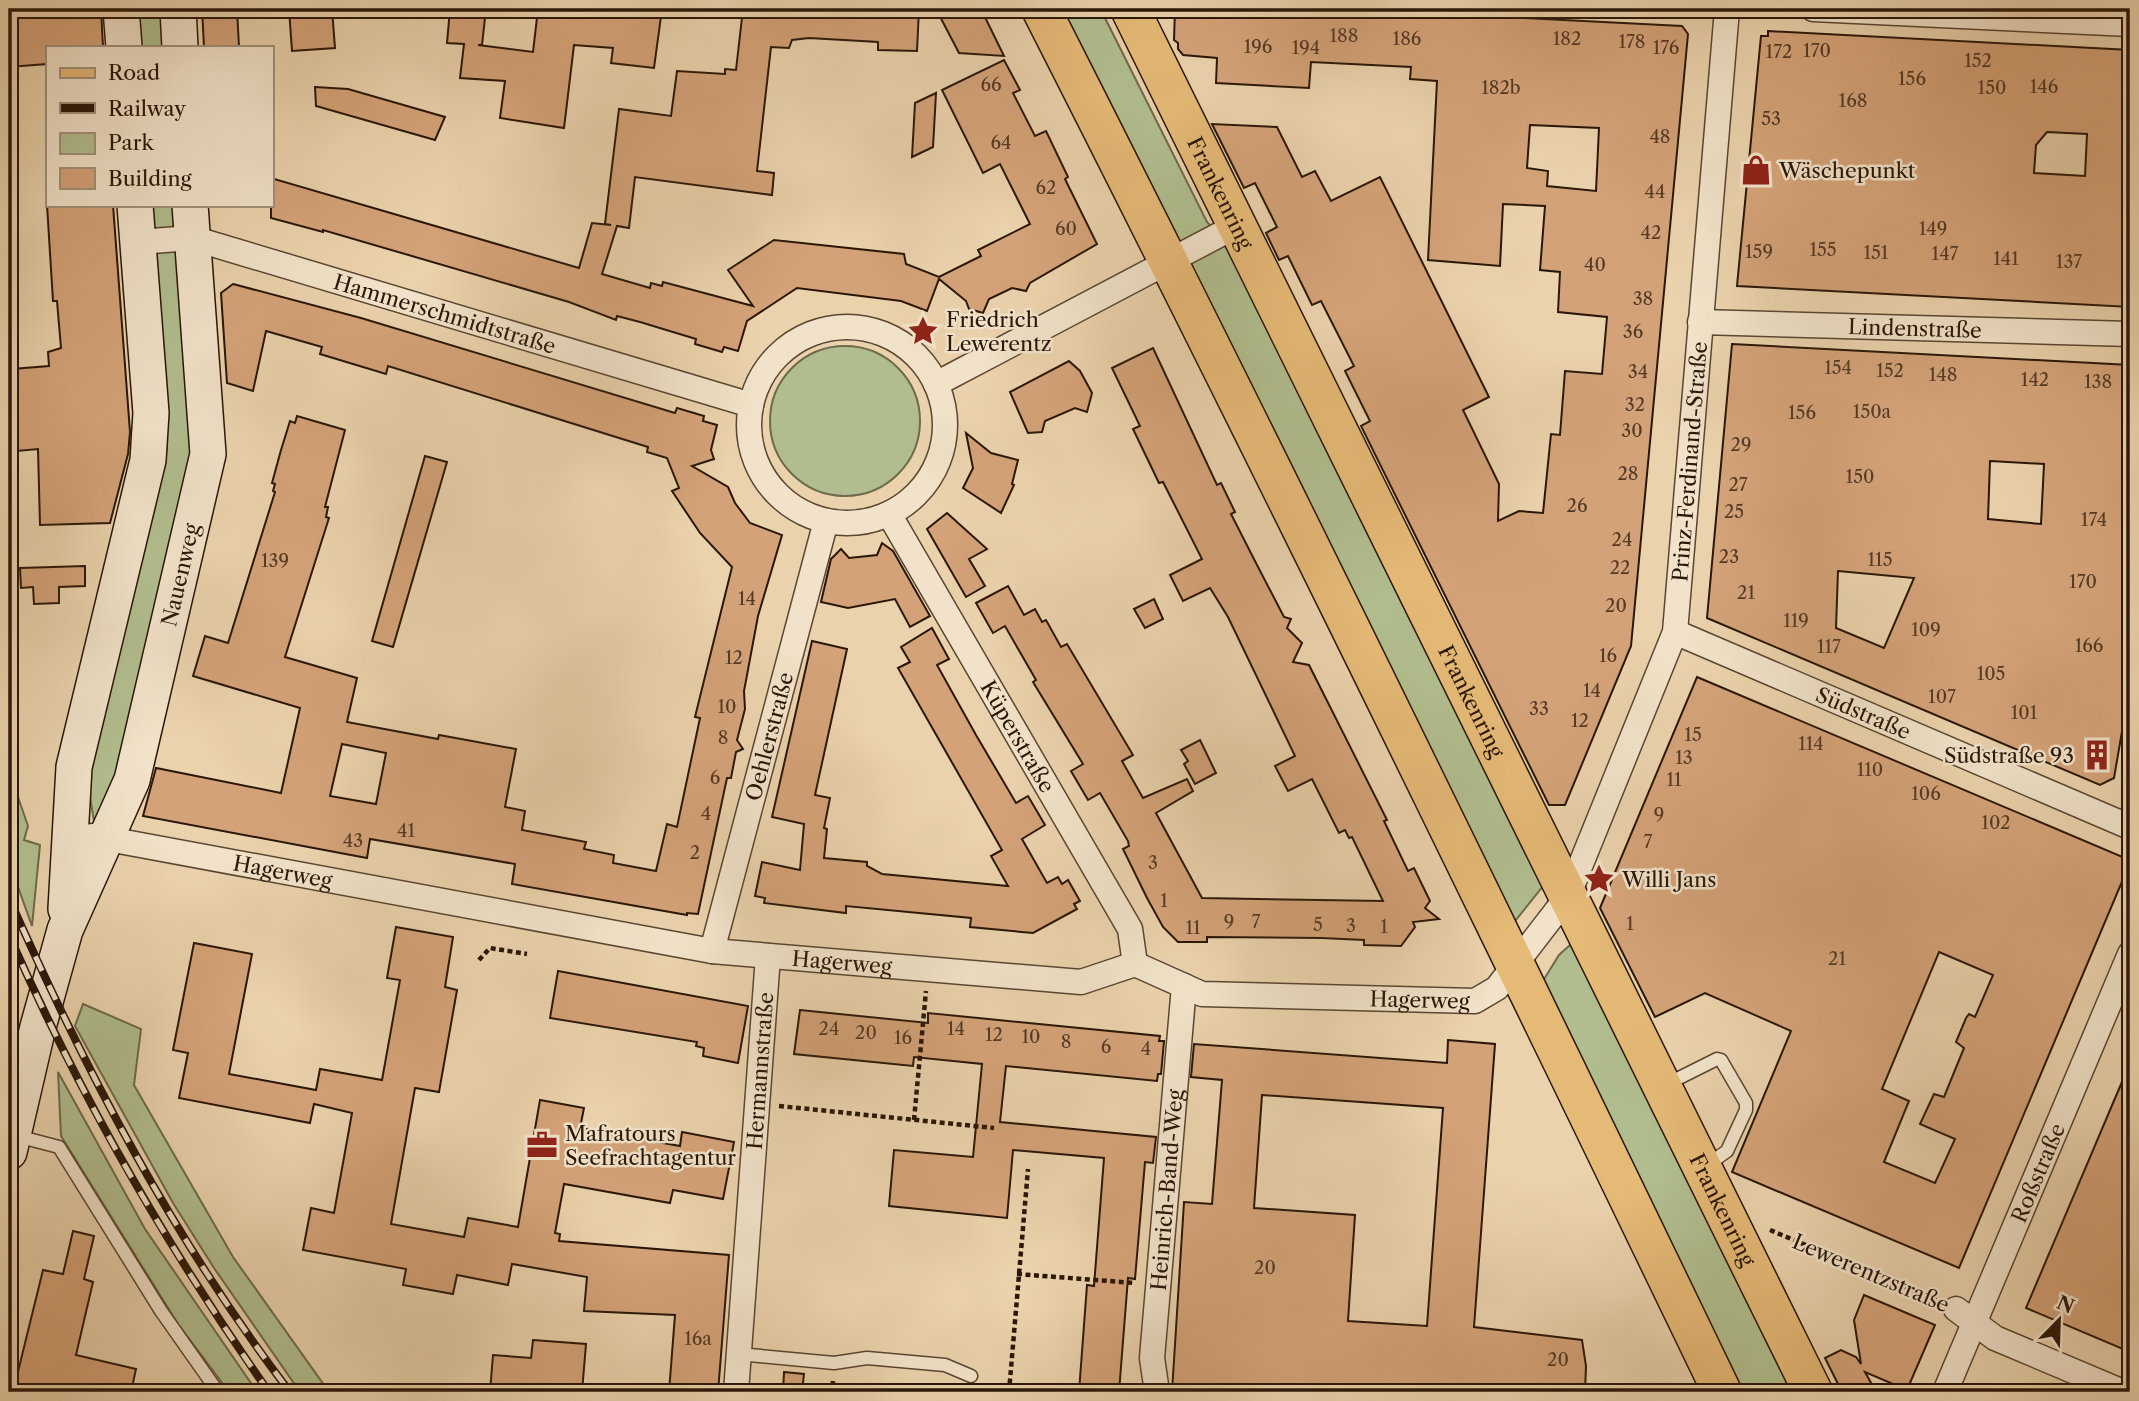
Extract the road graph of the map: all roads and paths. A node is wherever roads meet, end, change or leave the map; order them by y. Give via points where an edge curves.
1 (121, 9) edge
2 (178, 9) edge
3 (1041, 9) edge
4 (1130, 9) edge
5 (1727, 9) edge
6 (1813, 9) edge
7 (2130, 24) edge
8 (124, 46) edge
9 (180, 46) edge
10 (135, 206) edge
11 (191, 221) edge
12 (1236, 226) junction
13 (138, 242) junction
14 (1170, 262) junction
15 (1700, 322) junction
16 (2130, 334) edge
17 (936, 384) junction
18 (751, 405) junction
19 (890, 514) junction
20 (826, 521) junction
21 (1675, 632) junction
22 (2130, 827) edge
23 (70, 831) junction
24 (107, 839) junction
25 (1568, 896) junction
26 (65, 930) junction
27 (712, 951) junction
28 (527, 954) dead end
29 (2130, 954) edge
30 (768, 956) junction
31 (479, 960) dead end
32 (1516, 963) junction
33 (1135, 964) junction
34 (926, 969) junction
35 (1184, 986) junction
36 (1660, 1087) junction
37 (757, 1104) junction
38 (914, 1120) junction
39 (994, 1128) dead end
40 (10, 1140) edge
41 (1703, 1168) junction
42 (1028, 1170) dead end
43 (1727, 1222) junction
44 (1017, 1274) junction
45 (1159, 1285) junction
46 (1965, 1315) junction
47 (740, 1354) junction
48 (971, 1376) dead end
49 (211, 1389) edge
50 (736, 1392) edge
51 (1009, 1392) edge
52 (1157, 1392) edge
53 (1722, 1392) edge
54 (1813, 1392) edge
55 (1945, 1392) edge
56 (2123, 1392) edge

1 - 8 street
2 - 9 street
3 - 14 main road
4 - 12 main road, Frankenring
5 - 15 street, Prinz-Ferdinand-Straße
6 - 7 street
10 - 13 street, Nauenweg
11 - 13 street, Hammerschmidtstraße
11 - 18 street, Hammerschmidtstraße
11 - 24 street, Nauenweg via 208,454 132,780
12 - 14 street
12 - 25 main road, Frankenring
13 - 23 street, Nauenweg via 151,413 148,460 74,767
14 - 17 street
14 - 32 main road
15 - 16 street, Lindenstraße
15 - 21 street, Prinz-Ferdinand-Straße
17 - 18 street via 923,363 884,335 836,328 790,345 772,361
17 - 19 street via 945,434 940,458 928,481
18 - 20 street via 748,430 764,478 791,505
19 - 20 street via 847,524
19 - 33 street, Küperstraße via 1130,929
20 - 27 street, Oehlerstraße
21 - 22 street, Südstraße
21 - 25 street, Prinz-Ferdinand-Straße
23 - 24 street, Hagerweg
23 - 26 street, Nauenweg
24 - 26 street, Nauenweg
24 - 27 street, Hagerweg
25 - 32 street, Hagerweg
25 - 36 main road, Frankenring
26 - 40 street, Nauenweg
27 - 30 street, Hagerweg
28 - 31 path via 490,948
29 - 46 street, Roßstraße
30 - 34 street, Hagerweg
30 - 37 street, Hermannstraße
32 - 35 street, Hagerweg via 1497,989 1475,1001 1202,994
32 - 53 main road
33 - 34 street, Hagerweg via 1081,982
33 - 35 street, Hagerweg
34 - 38 path
35 - 45 street, Heinrich-Band-Weg
36 - 41 main road, Frankenring
36 - 41 lane via 1717,1059 1746,1103 1727,1151
37 - 38 path
37 - 47 street, Hermannstraße
38 - 39 path
40 - 49 lane via 60,1147
41 - 43 main road, Frankenring
42 - 44 path
43 - 46 path, Lewerentzstraße via 1760,1226
43 - 54 main road, Frankenring
44 - 45 path
44 - 51 path
45 - 52 street, Heinrich-Band-Weg via 1152,1358
46 - 55 street, Roßstraße
46 - 56 street, Lewerentzstraße via 1995,1338
47 - 48 lane via 834,1363 867,1358 946,1365
47 - 50 street, Hermannstraße

